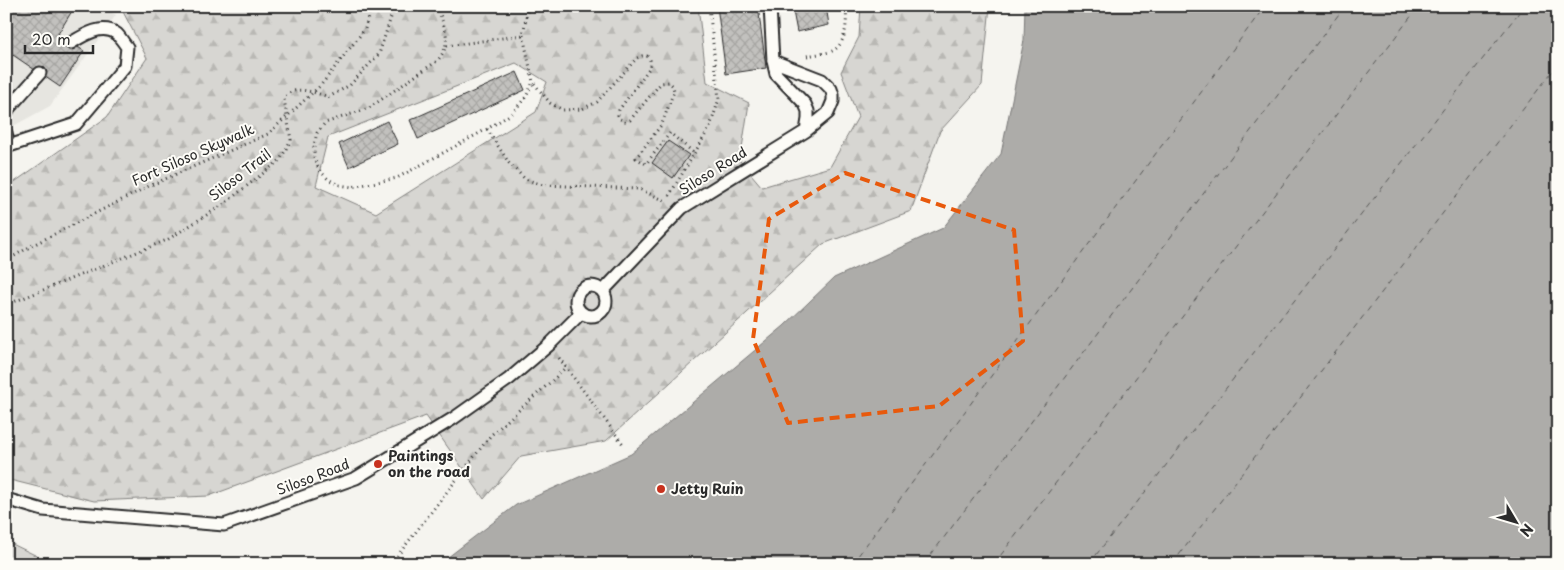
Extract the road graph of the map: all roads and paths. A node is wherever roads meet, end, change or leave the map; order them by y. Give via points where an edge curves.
1 (371, 6) edge
2 (392, 6) edge
3 (437, 6) edge
4 (528, 6) edge
5 (709, 6) edge
6 (770, 6) edge
7 (846, 6) edge
8 (524, 35) junction
9 (71, 43) dead end
10 (446, 46) junction
11 (773, 61) junction
12 (794, 69) junction
13 (40, 74) dead end
14 (533, 82) junction
15 (6, 114) edge
16 (487, 130) junction
17 (806, 131) junction
18 (6, 133) edge
19 (8, 148) edge
20 (694, 153) junction
21 (666, 201) junction
22 (682, 208) junction
23 (6, 261) edge
24 (603, 291) junction
25 (6, 305) edge
26 (581, 313) junction
27 (549, 345) junction
28 (566, 367) junction
29 (623, 444) dead end
30 (6, 499) edge
31 (391, 564) edge

1 - 23 path, Fort Siloso Skywalk, bridge via 365,28 321,85 268,134 150,186
2 - 25 path, Siloso Trail via 379,54 350,85 329,97 296,89 287,93 284,98 291,140 280,160 224,204 167,240
3 - 10 path via 447,37
4 - 8 path
5 - 20 path via 719,99 710,127
6 - 11 lane
7 - 12 path via 844,36 840,44 832,51 806,56
8 - 10 path
8 - 14 path
9 - 19 lane via 100,29 116,34 127,48 125,66 76,124
10 - 16 path via 437,61 369,108 325,123 317,133 314,145 314,158 319,170 339,185 352,187 397,178
11 - 12 lane, Siloso Road
11 - 17 lane via 776,74 805,104 808,111
12 - 17 lane, Siloso Road via 822,80 833,95 828,113
13 - 15 lane
14 - 16 path via 512,114
14 - 20 path via 550,103 563,110 582,109 597,102 637,58 647,56 650,67 619,110 620,119 630,120 661,83 669,82 674,91 662,124 636,158 646,164 670,133
16 - 21 path via 525,179 544,185 639,190
17 - 22 lane, Siloso Road
18 - 19 lane
20 - 21 path
21 - 22 path
22 - 24 lane, Siloso Road
24 - 26 lane via 606,304 600,314 587,316
24 - 26 lane via 588,286 579,291 576,303
26 - 27 lane, Siloso Road
27 - 28 path
27 - 30 lane, Siloso Road via 509,379 454,418 356,478 224,525 44,510
28 - 29 path
28 - 31 path via 491,435

